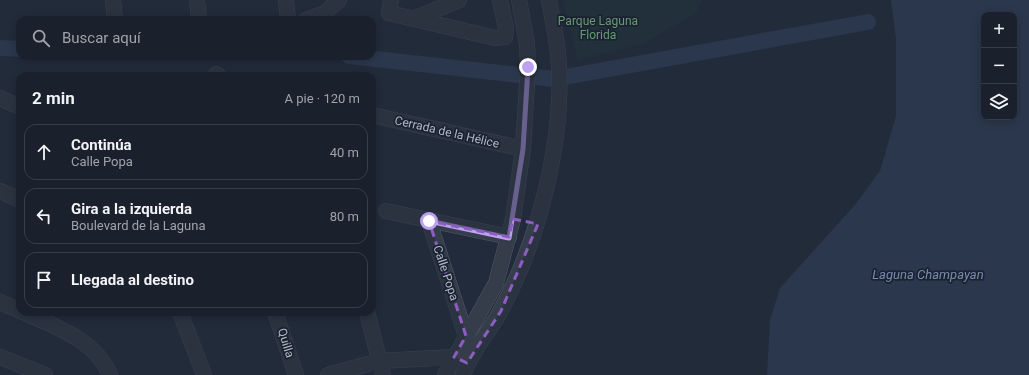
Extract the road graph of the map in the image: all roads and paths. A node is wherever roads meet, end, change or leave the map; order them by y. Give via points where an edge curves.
1 (113, 0) edge
2 (197, 0) edge
3 (286, 0) edge
4 (339, 0) edge
5 (391, 0) edge
6 (459, 0) edge
7 (500, 0) edge
8 (519, 0) edge
9 (549, 0) edge
10 (115, 16) edge
11 (199, 16) edge
12 (288, 16) edge
13 (317, 16) edge
14 (416, 18) junction
15 (0, 98) edge
16 (16, 105) edge
17 (376, 116) edge
18 (523, 149) junction
19 (0, 191) edge
20 (16, 198) edge
21 (386, 211) dead end
22 (513, 219) junction
23 (429, 221) junction
24 (538, 224) junction
25 (509, 238) junction
26 (0, 302) edge
27 (16, 309) edge
28 (31, 316) edge
29 (182, 316) edge
30 (276, 316) edge
31 (369, 316) edge
32 (466, 336) junction
33 (0, 357) edge
34 (461, 365) edge
35 (381, 368) edge
36 (44, 375) edge
37 (110, 375) edge
38 (204, 375) edge
39 (296, 375) edge
40 (328, 375) edge
41 (445, 375) edge

1 - 10 street
2 - 11 street
3 - 12 street
4 - 13 street via 325,13
5 - 14 street via 389,13
6 - 14 street
7 - 14 street via 506,28 505,37 495,38
8 - 18 street via 527,44 528,67
9 - 24 street via 559,66 559,89 556,138
15 - 16 street
17 - 18 street, Cerrada de la Hélice
18 - 22 street
19 - 20 street
21 - 23 street
22 - 24 street
22 - 25 street
23 - 25 street
23 - 32 street, Calle Popa
24 - 34 street via 501,311
25 - 32 street via 496,283
26 - 27 street
28 - 37 street via 78,338 99,359
29 - 38 street
30 - 39 street, Quilla
31 - 35 street
32 - 34 street
33 - 36 street
34 - 35 street
34 - 41 street
35 - 40 street

